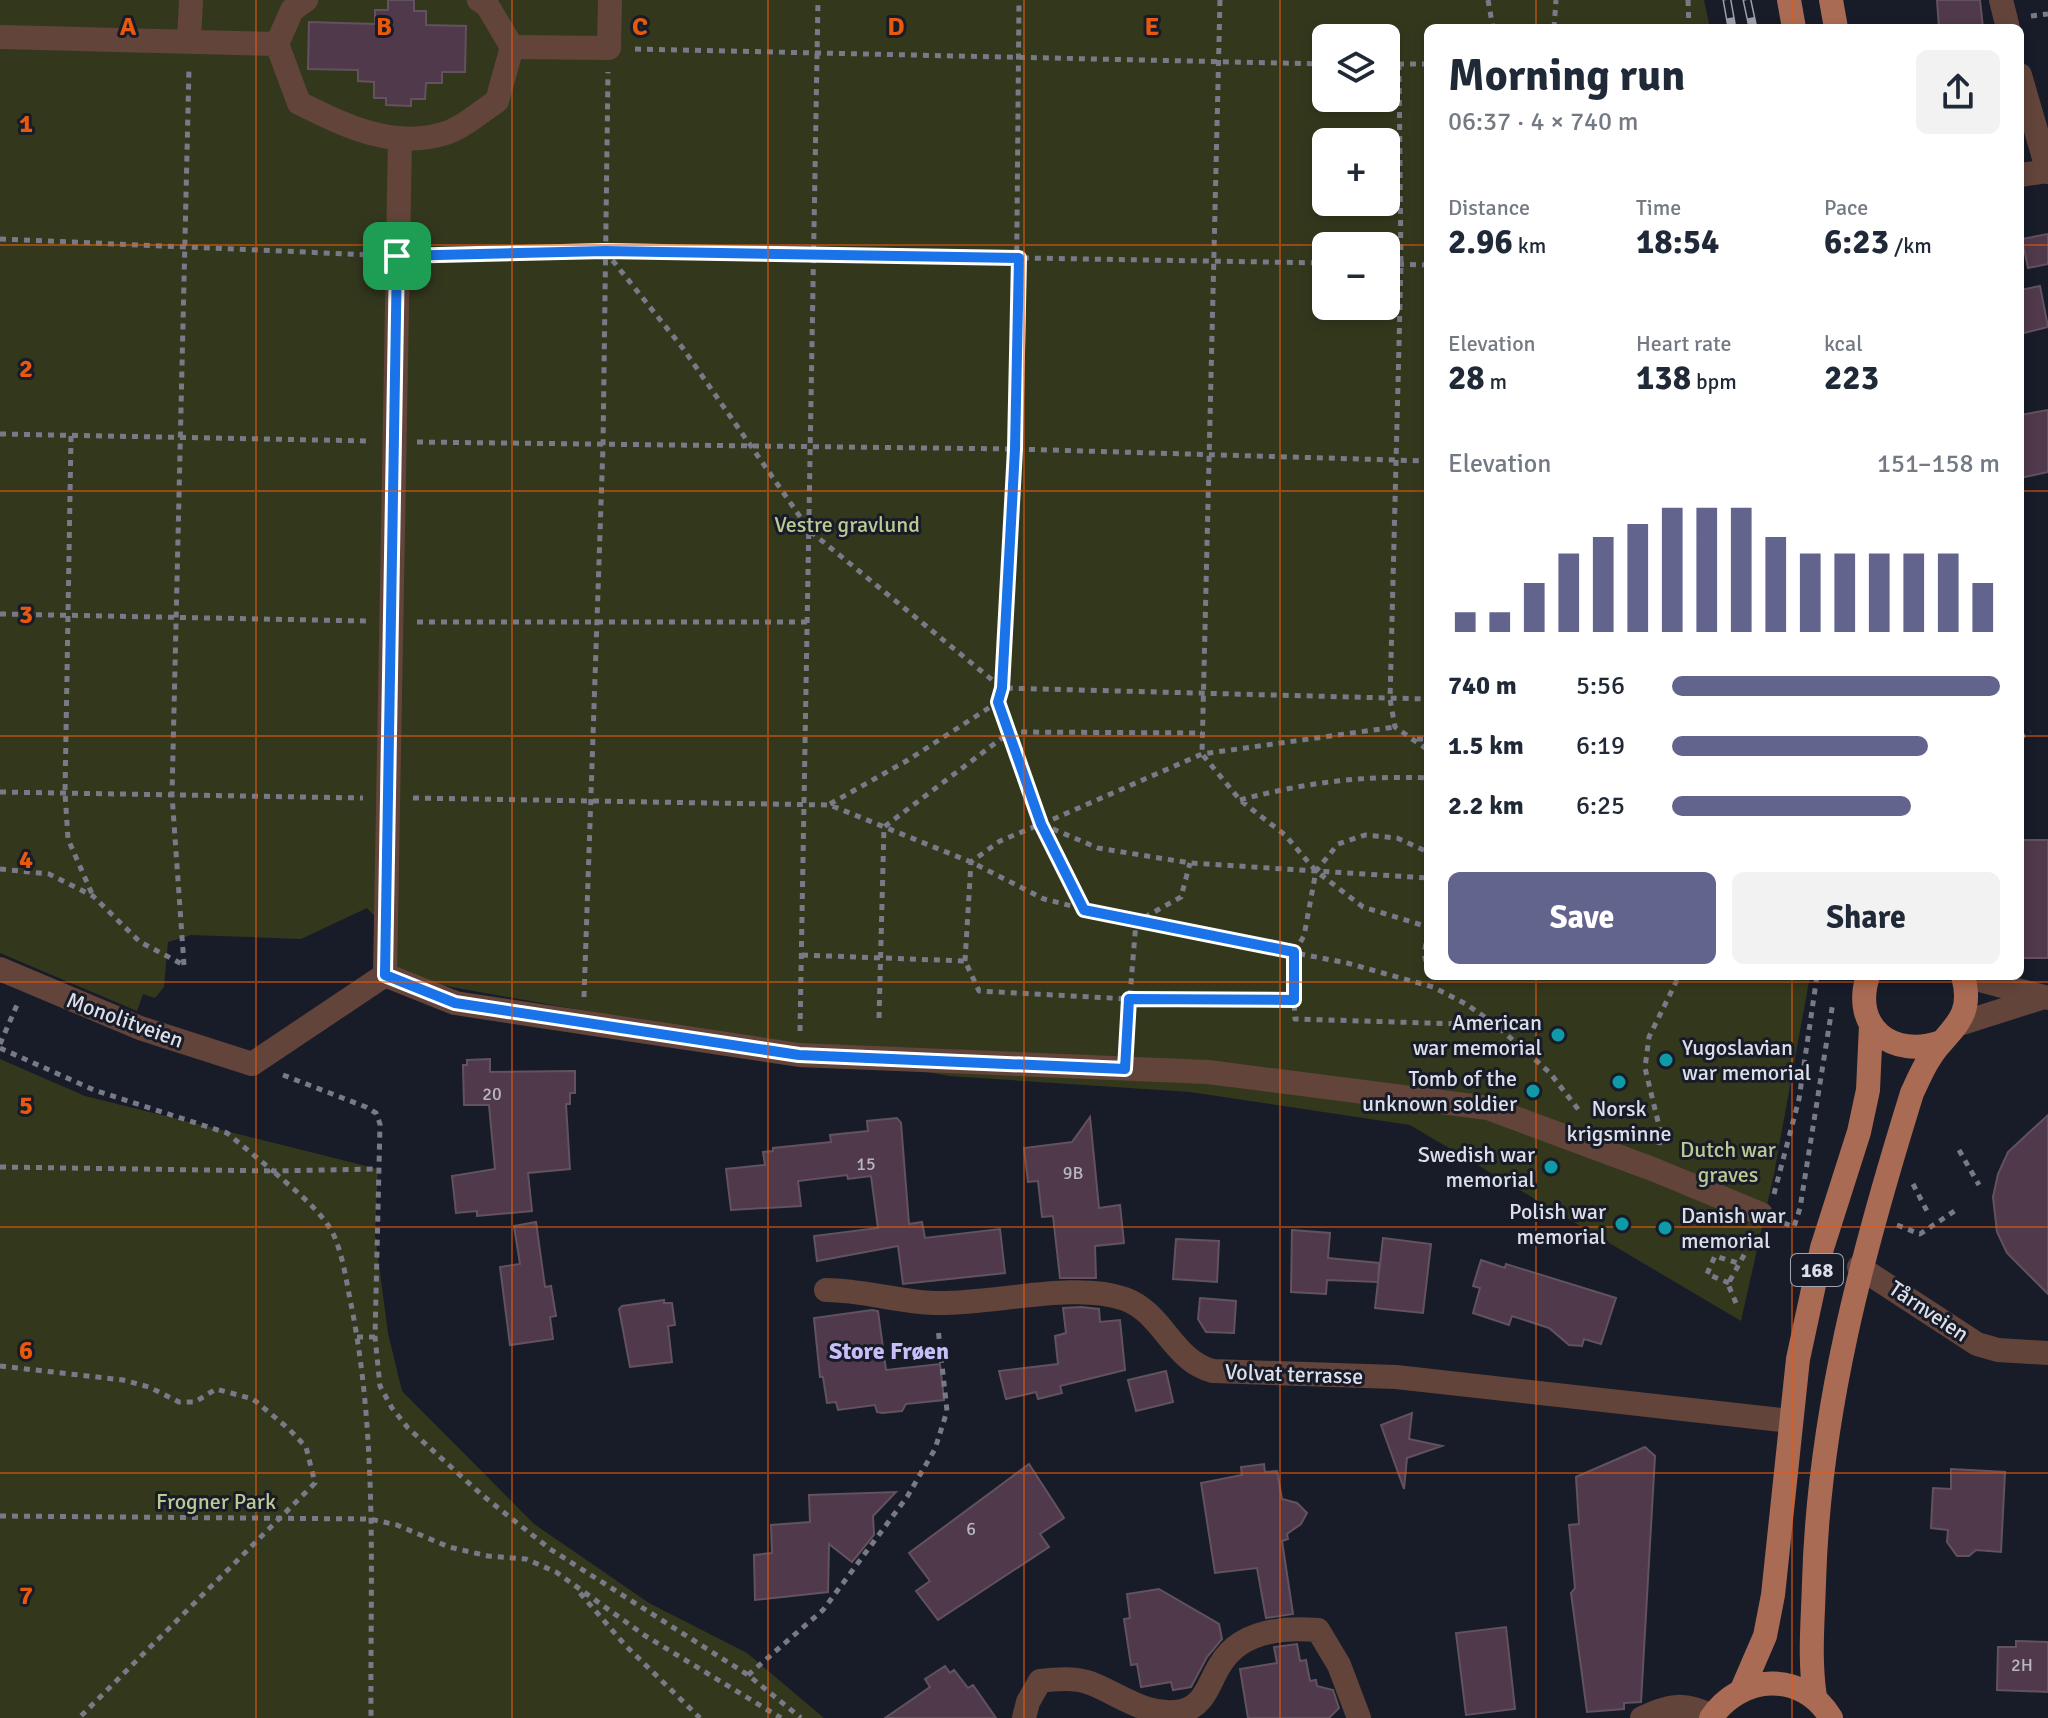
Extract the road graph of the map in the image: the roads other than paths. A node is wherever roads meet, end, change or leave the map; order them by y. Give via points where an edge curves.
1 (191, 0) edge
2 (306, 0) edge
3 (479, 0) edge
4 (610, 0) edge
5 (1789, 0) edge
6 (1831, 0) edge
7 (2001, 0) edge
8 (1793, 24) edge
9 (1835, 24) edge
10 (2007, 24) edge
11 (0, 37) edge
12 (189, 40) junction
13 (277, 44) junction
14 (512, 47) junction
15 (2024, 89) edge
16 (400, 139) junction
17 (2048, 172) edge
18 (2024, 175) edge
19 (0, 969) edge
20 (385, 975) junction
21 (1867, 980) edge
22 (1964, 980) edge
23 (1979, 980) edge
24 (2045, 998) edge
25 (1959, 1024) junction
26 (1871, 1025) junction
27 (1941, 1042) junction
28 (1764, 1214) road end
29 (1859, 1267) junction
30 (826, 1290) dead end
31 (2048, 1353) edge
32 (1790, 1421) junction
33 (1743, 1687) junction
34 (1815, 1697) junction
35 (1711, 1717) edge
36 (1024, 1718) edge
37 (1359, 1718) edge
38 (1642, 1718) edge
39 (1831, 1718) edge

1 - 12 street
2 - 13 street via 292,10
3 - 14 street
4 - 14 street via 609,48
5 - 8 main road
6 - 9 main road
7 - 10 street
11 - 12 street
12 - 13 street
13 - 16 street via 299,103 360,133
14 - 16 street via 497,101 449,132
15 - 17 street
16 - 20 street
17 - 18 street
19 - 20 street, Monolitveien via 140,1028 252,1064
20 - 28 street via 455,1003 799,1055 1208,1072 1488,1108
21 - 26 main road via 1863,994
22 - 25 main road via 1967,1000
23 - 24 street
24 - 25 street
25 - 27 main road
26 - 27 main road via 1903,1048
26 - 32 main road, 168 via 1868,1090 1822,1248
27 - 29 main road, 168 via 1912,1093
29 - 31 street, Tårnveien via 1977,1344
29 - 34 main road, 168 via 1829,1421 1815,1529 1810,1648
30 - 32 street, Volvat terrasse via 935,1303 1112,1296 1145,1312 1187,1359 1213,1371 1396,1377
32 - 33 main road, 168 via 1773,1595 1765,1636
33 - 34 main road via 1793,1685
33 - 35 main road
34 - 39 main road
35 - 38 street via 1691,1705 1675,1705
36 - 37 street via 1040,1681 1056,1679 1088,1682 1126,1704 1184,1711 1206,1695 1221,1663 1242,1641 1286,1627 1318,1630 1339,1665

